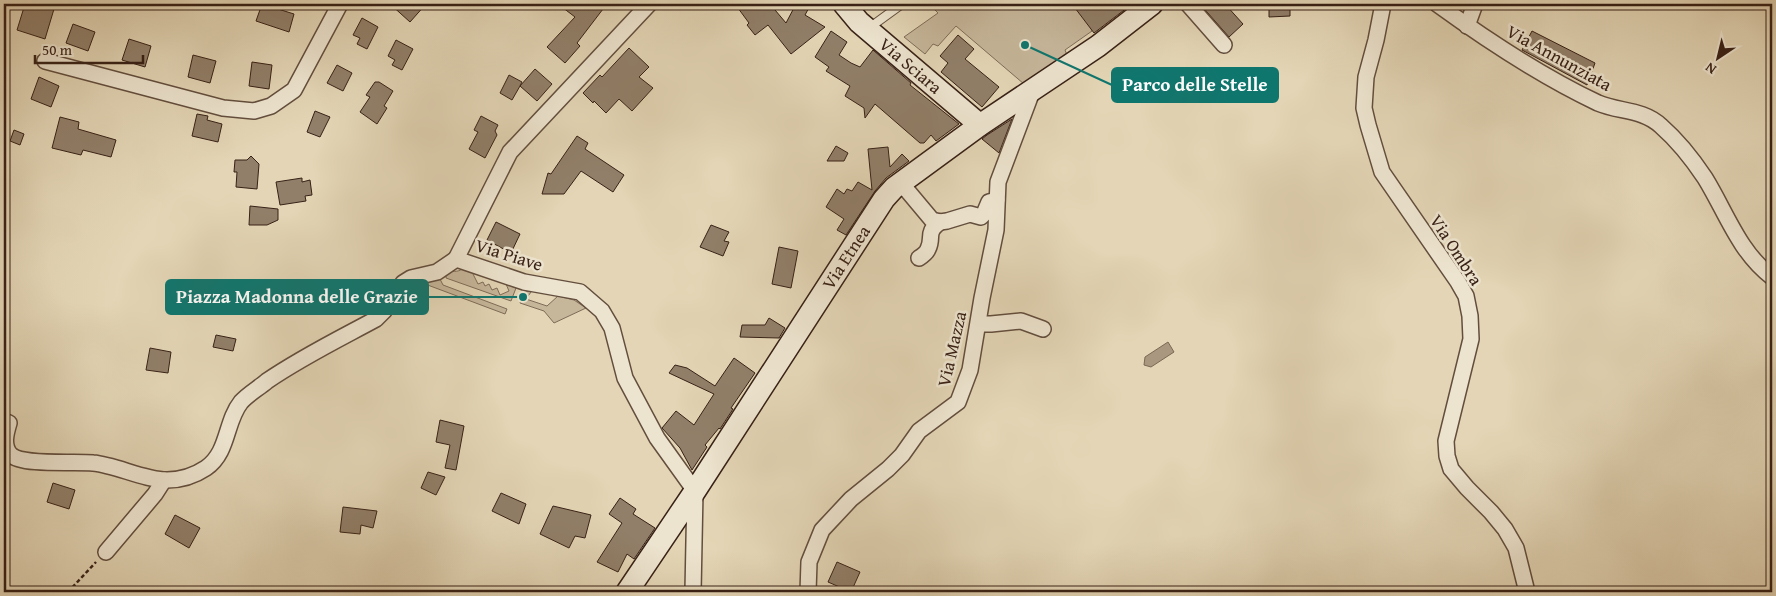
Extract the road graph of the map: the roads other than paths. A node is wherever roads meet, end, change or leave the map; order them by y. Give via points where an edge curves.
1 (340, 4) edge
2 (649, 4) edge
3 (844, 4) edge
4 (902, 4) edge
5 (1152, 4) edge
6 (1188, 4) edge
7 (1383, 4) edge
8 (1437, 4) edge
9 (1475, 4) edge
10 (1467, 26) junction
11 (868, 29) junction
12 (1224, 45) dead end
13 (45, 61) dead end
14 (1033, 89) junction
15 (980, 126) junction
16 (901, 183) junction
17 (997, 200) junction
18 (940, 222) junction
19 (919, 258) dead end
20 (456, 259) junction
21 (1772, 277) edge
22 (979, 324) junction
23 (1043, 329) dead end
24 (4, 421) edge
25 (164, 480) junction
26 (695, 491) junction
27 (106, 552) road end
28 (627, 592) edge
29 (693, 592) edge
30 (808, 592) edge
31 (1527, 592) edge

1 - 13 street via 294,90 271,106 254,111 223,108
2 - 20 street, Via Piave via 510,152
3 - 11 main road, Via Sciara
4 - 11 lane
5 - 14 main road, Via Etnea via 1098,46
6 - 12 street
7 - 31 street, Via Ombra via 1366,77 1364,108 1368,125 1382,172 1458,282 1466,296 1470,316 1471,339 1446,442 1447,456 1451,469 1492,512 1509,536 1516,548
8 - 10 street, Via Annunziata
9 - 10 street
10 - 21 street, Via Annunziata via 1512,56 1600,104 1648,116 1660,124 1704,177 1735,235
11 - 15 main road, Via Sciara
14 - 15 main road, Via Etnea
14 - 17 street, Via Mazza via 998,182
15 - 16 main road, Via Etnea
16 - 18 street via 932,220
16 - 26 main road, Via Etnea via 884,199
17 - 18 street via 989,202 981,217 970,214
17 - 22 street, Via Mazza via 996,230
18 - 19 street via 930,234 929,248
20 - 25 street via 437,272 403,282 376,319 315,351 254,391 232,415 224,445 216,459 194,475 180,480
20 - 26 street, Via Piave via 524,282 580,292 593,302 612,328 625,378 658,438
22 - 23 street via 1021,321
22 - 30 street, Via Mazza via 970,370 958,402 919,431 902,455 851,499 822,530 809,562
24 - 25 street via 9,423 5,444 12,456 19,459 93,463
25 - 27 street
26 - 28 main road, Via Etnea
26 - 29 street

